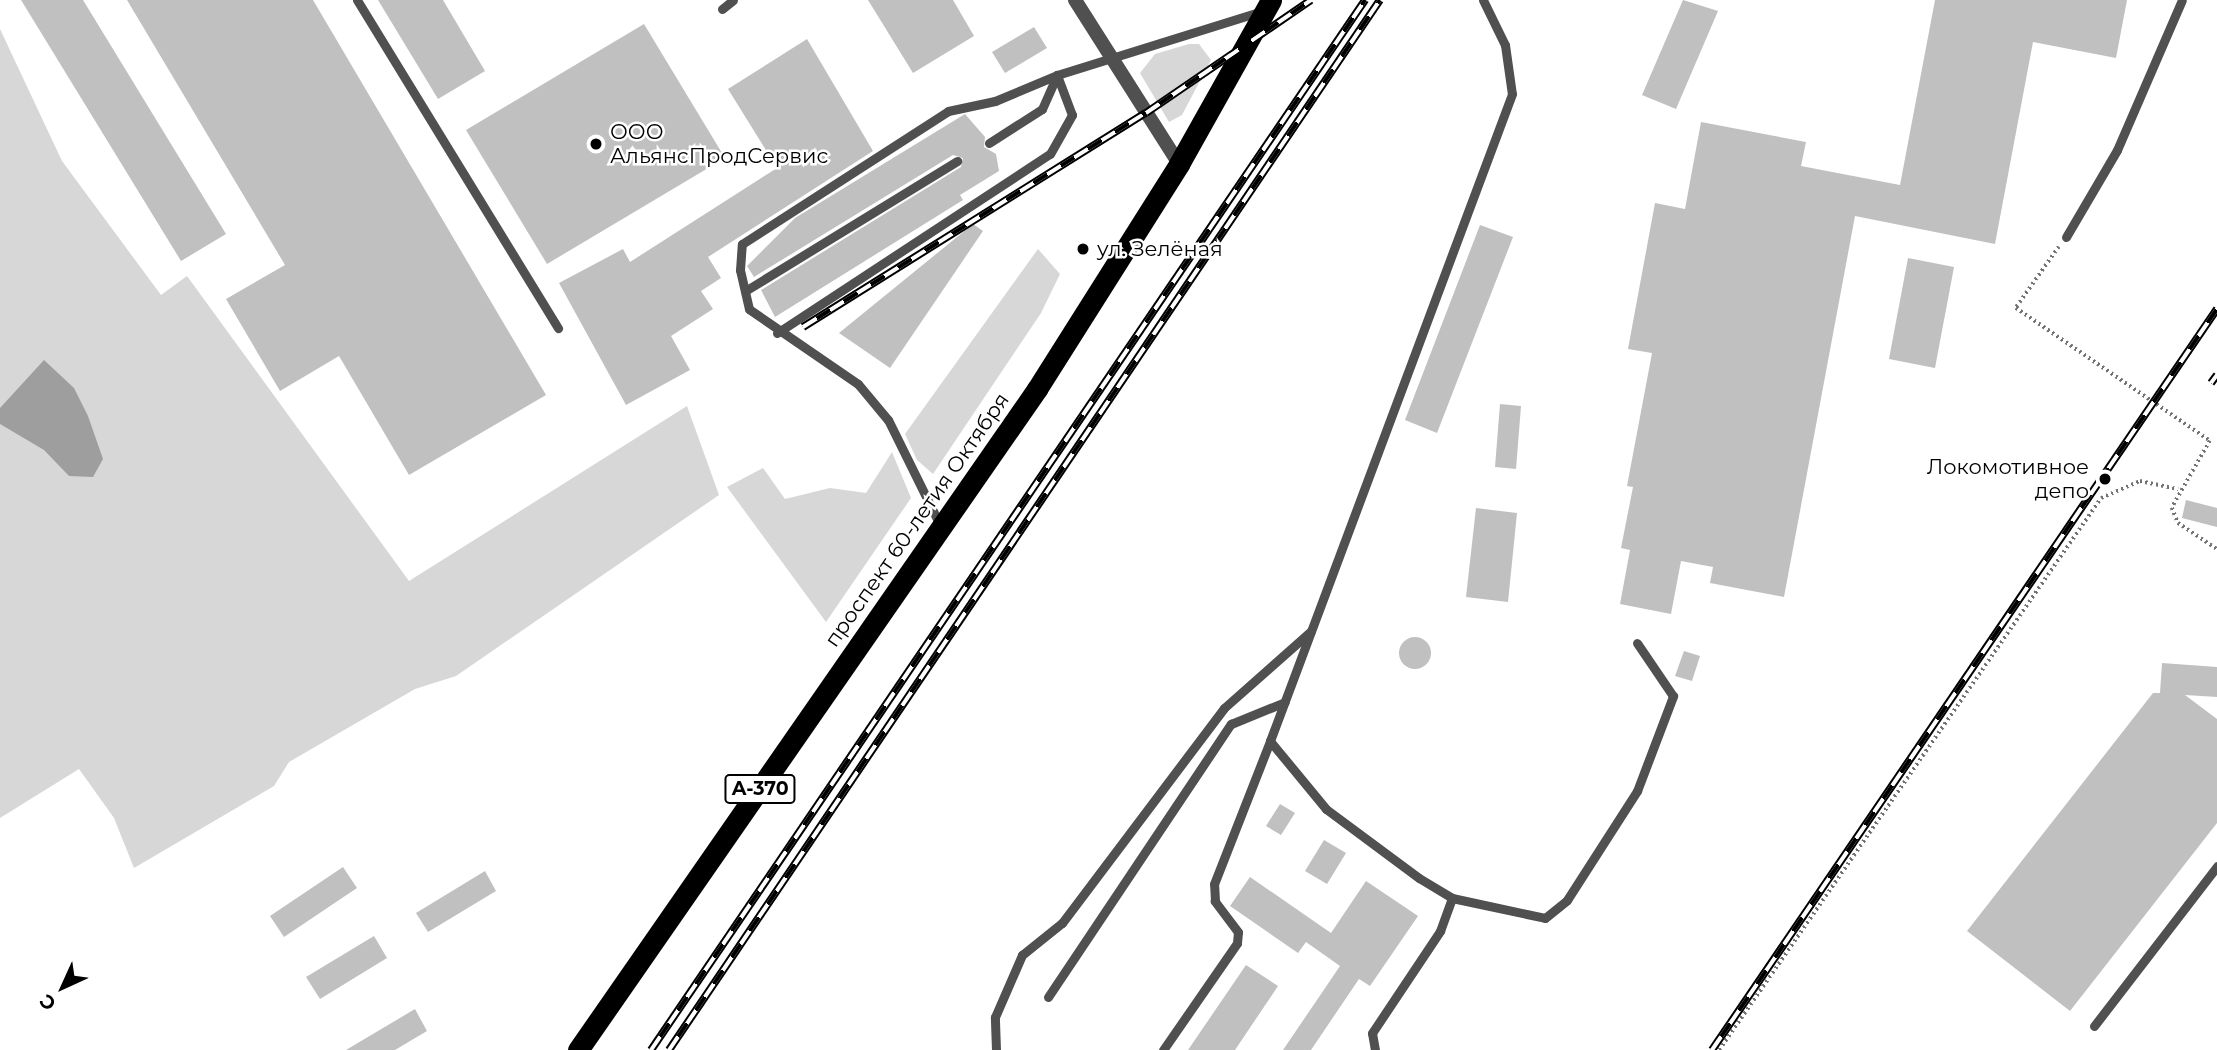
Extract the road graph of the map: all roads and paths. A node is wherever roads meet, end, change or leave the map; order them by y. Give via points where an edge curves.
1 (357, 0) edge
2 (733, 0) edge
3 (1075, 0) edge
4 (1483, 0) edge
5 (2182, 0) edge
6 (1268, 5) edge
7 (722, 9) dead end
8 (1111, 58) junction
9 (1057, 75) junction
10 (989, 143) dead end
11 (957, 161) dead end
12 (1179, 164) junction
13 (2066, 237) joint
14 (745, 291) junction
15 (558, 328) dead end
16 (777, 333) junction
17 (2178, 489) junction
18 (942, 529) junction
19 (2217, 548) edge
20 (1312, 630) junction
21 (1637, 643) dead end
22 (1285, 702) junction
23 (1270, 741) junction
24 (2217, 866) edge
25 (1452, 898) junction
26 (1048, 996) dead end
27 (2094, 1026) dead end
28 (578, 1050) edge
29 (996, 1050) edge
30 (1163, 1050) edge
31 (1375, 1050) edge
32 (1719, 1050) edge

1 - 15 lane
2 - 7 lane
3 - 8 street
4 - 20 lane via 1505,45 1512,94
5 - 13 lane via 2118,150
6 - 8 lane
6 - 12 highway, проспект 60-летия Октября / А-370
8 - 9 lane
8 - 12 street
9 - 10 lane via 1042,109
9 - 14 lane via 995,101 948,111 762,228 742,244
9 - 16 lane via 1072,116 1050,154
11 - 14 lane
12 - 18 highway, проспект 60-летия Октября / А-370
13 - 17 path via 2016,307 2210,441
14 - 16 lane via 749,309
16 - 18 lane via 858,384 888,420
17 - 19 path via 2172,508 2178,523
17 - 32 path via 2140,481 2101,498
18 - 28 highway, проспект 60-летия Октября / А-370
20 - 22 lane
20 - 29 lane via 1224,708 1062,923 1022,955 995,1017
21 - 25 lane via 1674,696 1637,791 1567,900 1545,918
22 - 23 lane
22 - 26 lane via 1231,724
23 - 25 lane via 1326,809
23 - 30 lane via 1214,884 1215,901 1238,932 1237,943
24 - 27 lane
25 - 31 lane via 1440,931 1372,1033

